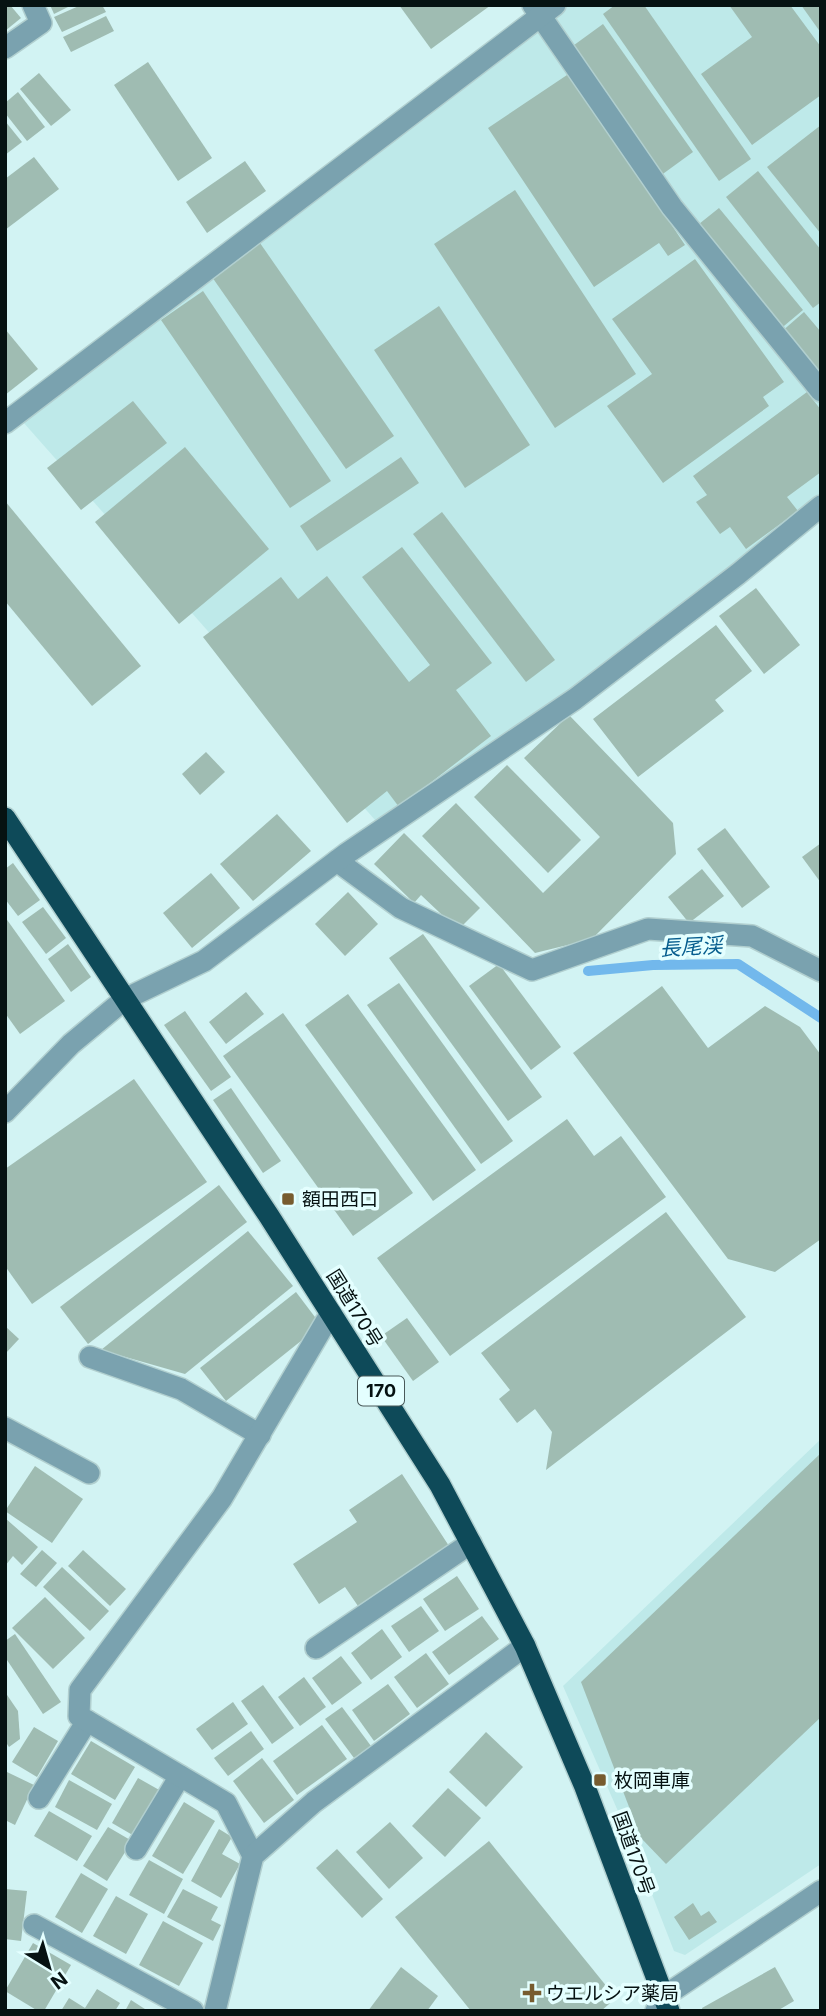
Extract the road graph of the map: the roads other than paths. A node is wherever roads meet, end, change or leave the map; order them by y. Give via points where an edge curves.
1 (33, 5) edge
2 (543, 9) edge
3 (5, 48) edge
4 (821, 391) edge
5 (5, 423) edge
6 (821, 506) edge
7 (5, 818) edge
8 (337, 861) junction
9 (821, 971) edge
10 (125, 999) junction
11 (5, 1112) edge
12 (331, 1313) junction
13 (90, 1357) dead end
14 (5, 1428) edge
15 (260, 1435) junction
16 (89, 1473) dead end
17 (471, 1543) junction
18 (525, 1646) junction
19 (316, 1648) dead end
20 (87, 1721) junction
21 (180, 1776) junction
22 (39, 1798) dead end
23 (136, 1849) dead end
24 (253, 1856) junction
25 (821, 1891) edge
26 (34, 1925) dead end
27 (663, 2006) edge
28 (193, 2011) edge
29 (215, 2011) edge

1 - 3 street via 41,23
2 - 4 street via 672,207
2 - 5 street
6 - 8 street via 575,699
7 - 10 highway, 国道170号 / 170
8 - 9 street via 401,908 532,970 648,929 752,936
8 - 10 street via 204,961
10 - 11 street via 71,1044
10 - 12 highway, 国道170号 / 170
12 - 15 street
12 - 17 highway, 国道170号 / 170 via 440,1485
13 - 15 street via 181,1389
14 - 16 street
15 - 20 street via 222,1497 80,1690 79,1716
17 - 18 highway, 国道170号 / 170
17 - 19 street
18 - 24 street via 314,1802
18 - 27 highway, 国道170号 / 170 via 585,1787
20 - 21 street
20 - 22 street
21 - 23 street
21 - 24 street via 226,1803
24 - 29 street
25 - 27 street
26 - 28 street

